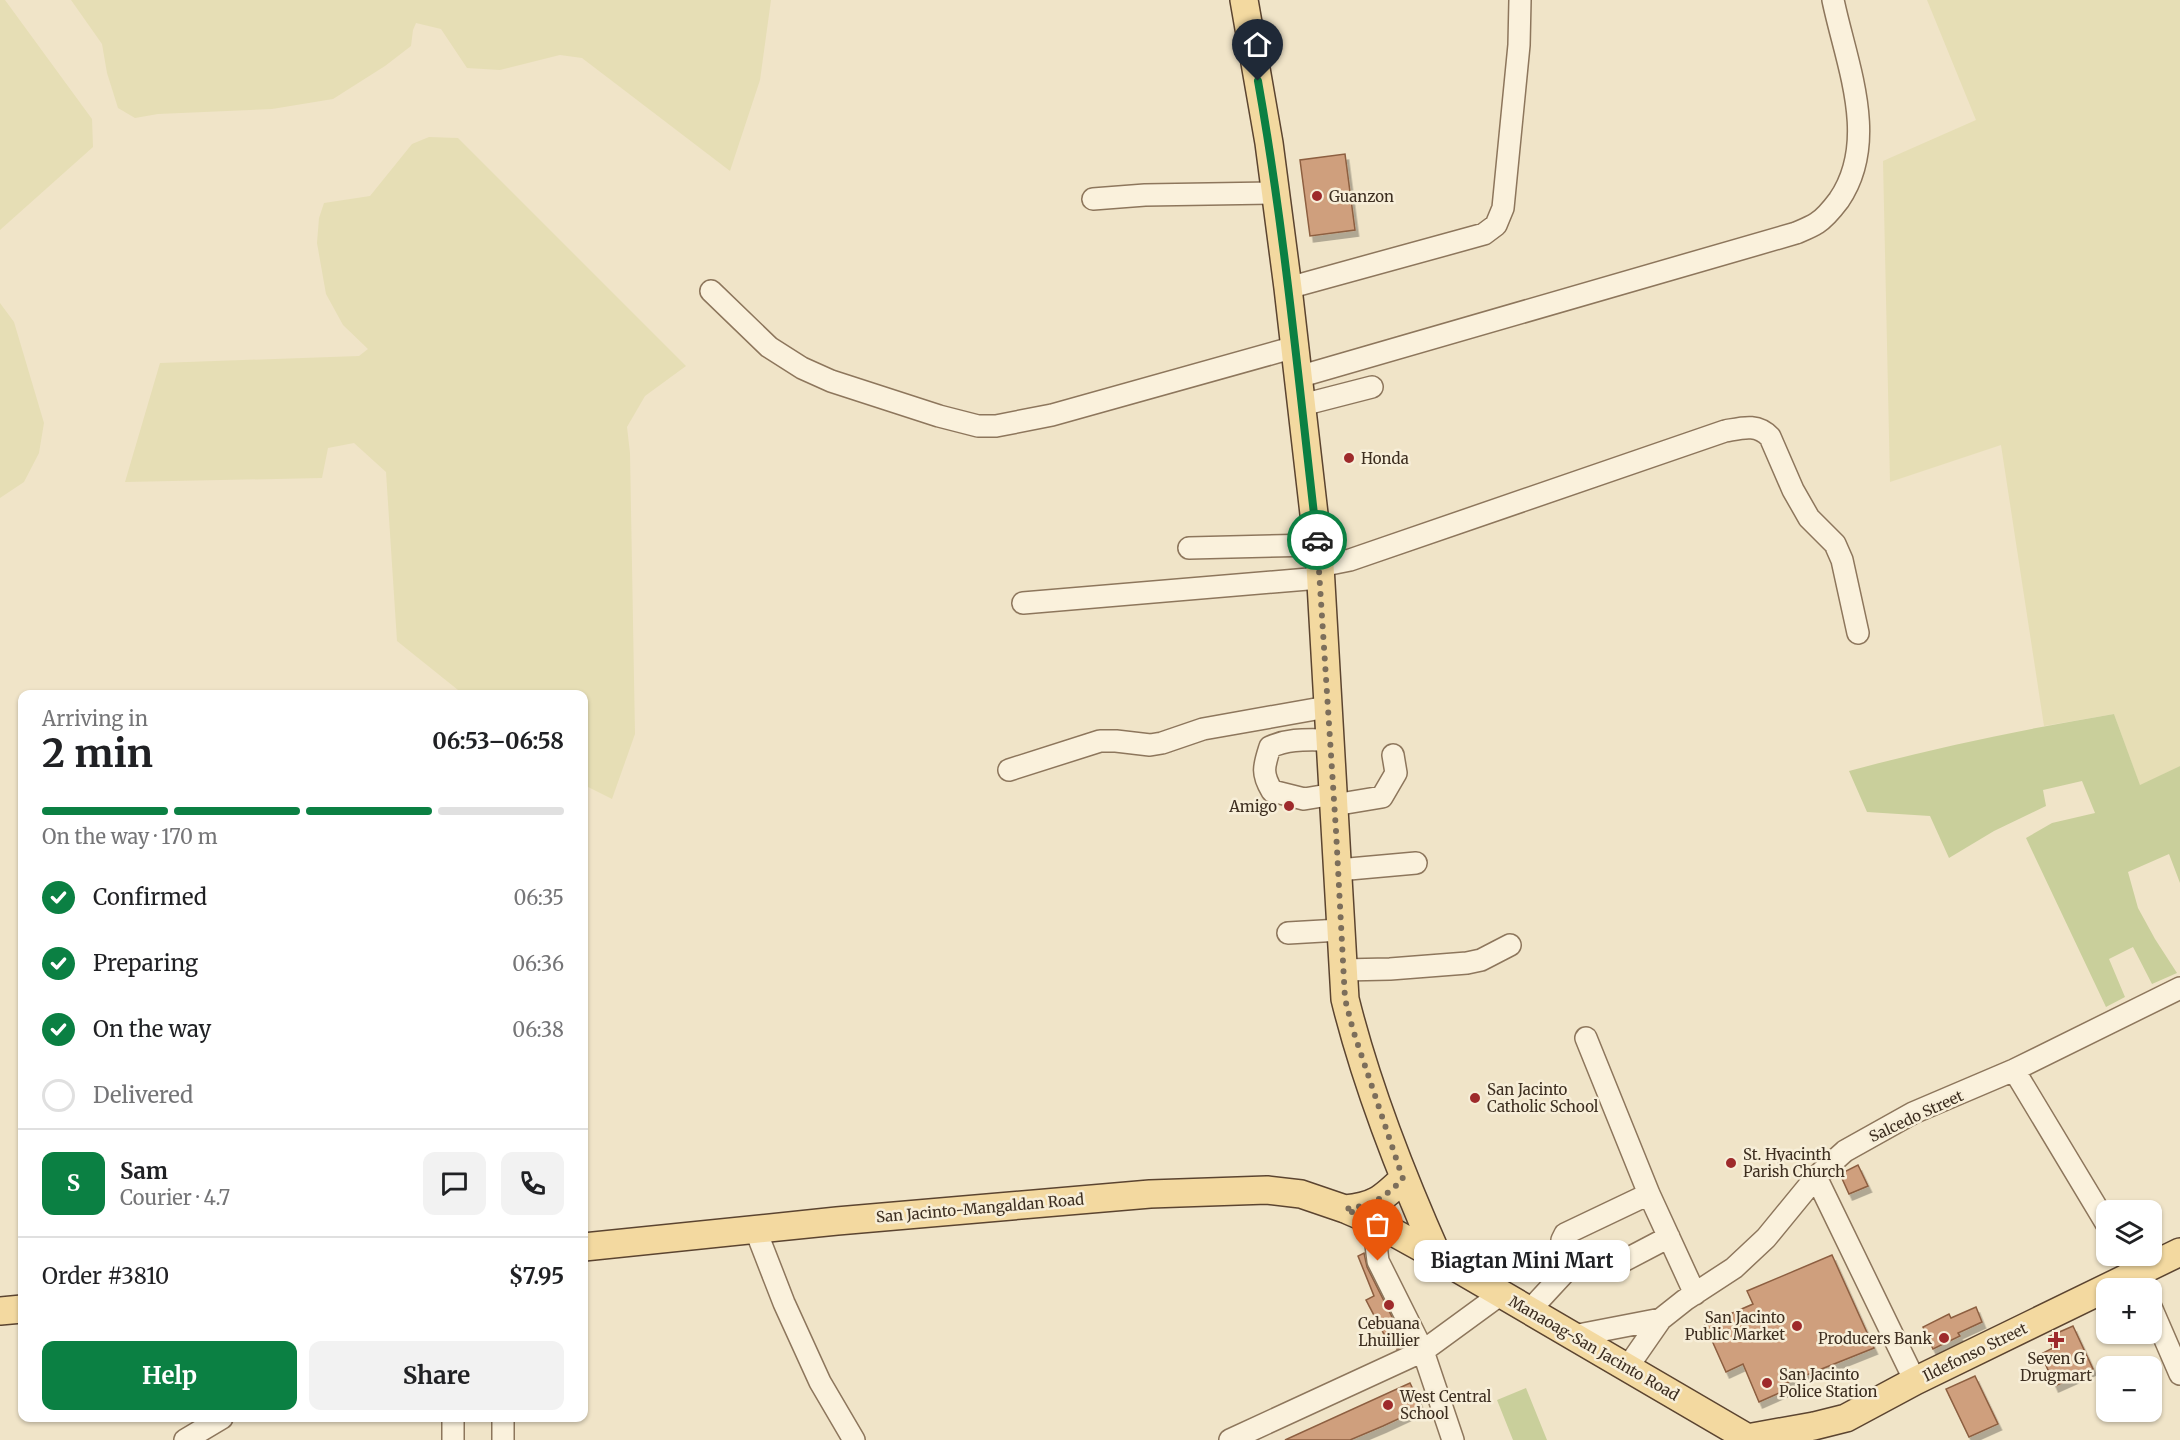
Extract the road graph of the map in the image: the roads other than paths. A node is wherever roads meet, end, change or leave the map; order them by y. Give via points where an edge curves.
1 (1244, 0) edge
2 (1520, 0) edge
3 (1833, 0) edge
4 (1275, 193) junction
5 (1093, 199) dead end
6 (1288, 288) junction
7 (711, 291) dead end
8 (1295, 347) junction
9 (1298, 377) junction
10 (1372, 387) dead end
11 (1302, 405) junction
12 (1189, 548) dead end
13 (1319, 563) junction
14 (1023, 603) dead end
15 (1858, 633) dead end
16 (1328, 706) junction
17 (1330, 741) junction
18 (1393, 755) dead end
19 (1010, 770) dead end
20 (1335, 810) junction
21 (1416, 863) dead end
22 (1338, 864) junction
23 (1340, 930) junction
24 (1288, 933) dead end
25 (1510, 945) dead end
26 (1342, 970) junction
27 (2180, 988) edge
28 (1586, 1038) dead end
29 (2014, 1070) junction
30 (1816, 1177) junction
31 (1403, 1179) junction
32 (1649, 1194) junction
33 (2096, 1206) edge
34 (1345, 1209) junction
35 (1373, 1221) junction
36 (756, 1231) junction
37 (1669, 1237) junction
38 (588, 1247) edge
39 (2180, 1252) edge
40 (1438, 1257) junction
41 (1578, 1258) junction
42 (2135, 1273) edge
43 (1501, 1294) junction
44 (1695, 1294) junction
45 (18, 1309) edge
46 (1530, 1310) junction
47 (0, 1311) edge
48 (1661, 1319) junction
49 (2162, 1332) edge
50 (1573, 1336) junction
51 (1423, 1352) junction
52 (1627, 1368) junction
53 (2180, 1374) edge
54 (1915, 1381) junction
55 (215, 1422) edge
56 (453, 1422) edge
57 (503, 1422) edge
58 (1841, 1429) edge
59 (1749, 1439) edge
60 (185, 1440) edge
61 (453, 1440) edge
62 (503, 1440) edge
63 (854, 1440) edge
64 (1230, 1440) edge
65 (1453, 1440) edge

1 - 4 main road
2 - 6 street via 1503,208 1496,225 1484,234
3 - 9 street via 1855,88 1858,155 1845,190 1818,222 1796,233
4 - 5 street
4 - 6 main road
6 - 8 main road
7 - 8 street via 769,347 801,369 978,426 1052,415
8 - 9 main road
9 - 11 main road
10 - 11 street
11 - 13 main road
12 - 13 street
13 - 14 street
13 - 15 street via 1350,560 1725,431 1756,428 1770,437 1809,518 1835,544
13 - 16 main road
16 - 17 main road
16 - 19 street via 1203,729 1149,745 1100,741
17 - 20 main road
17 - 20 street via 1298,739 1276,744 1270,747 1263,771 1272,791
18 - 20 street via 1396,773 1382,797
20 - 22 main road
21 - 22 street
22 - 23 main road
23 - 24 street
23 - 26 main road
25 - 26 street via 1467,963
26 - 31 main road via 1353,1030
27 - 29 street, Salcedo Street
28 - 32 street
29 - 30 street, Salcedo Street via 1913,1113 1866,1138
29 - 33 street
30 - 44 street, Salcedo Street via 1767,1238 1734,1268
30 - 54 street
31 - 34 main road via 1383,1198 1365,1207
31 - 40 main road
32 - 37 street
32 - 41 street via 1565,1234 1563,1246
34 - 35 main road, San Jacinto-Mangaldan Road
34 - 36 main road, San Jacinto-Mangaldan Road via 1301,1194 1267,1190 1230,1196 1047,1202
35 - 40 main road, Manaoag-San Jacinto Road
35 - 51 street via 1378,1261
36 - 38 main road, San Jacinto-Mangaldan Road
36 - 63 street via 820,1382
37 - 41 street via 1608,1269 1589,1267
37 - 44 street
39 - 42 main road, Ildefonso Street
40 - 43 main road, Manaoag-San Jacinto Road
41 - 46 street
42 - 54 main road, Ildefonso Street
43 - 46 main road, Manaoag-San Jacinto Road
43 - 51 street
44 - 48 street, Salcedo Street
45 - 47 main road
46 - 50 main road, Manaoag-San Jacinto Road
48 - 50 street, Salcedo Street
48 - 52 street, Salcedo Street
49 - 53 street
50 - 52 main road, Manaoag-San Jacinto Road
51 - 64 street
51 - 65 street
52 - 59 main road, Manaoag-San Jacinto Road
54 - 58 main road, Ildefonso Street
55 - 60 street
56 - 61 street
57 - 62 street
58 - 59 main road, Ildefonso Street via 1814,1426

